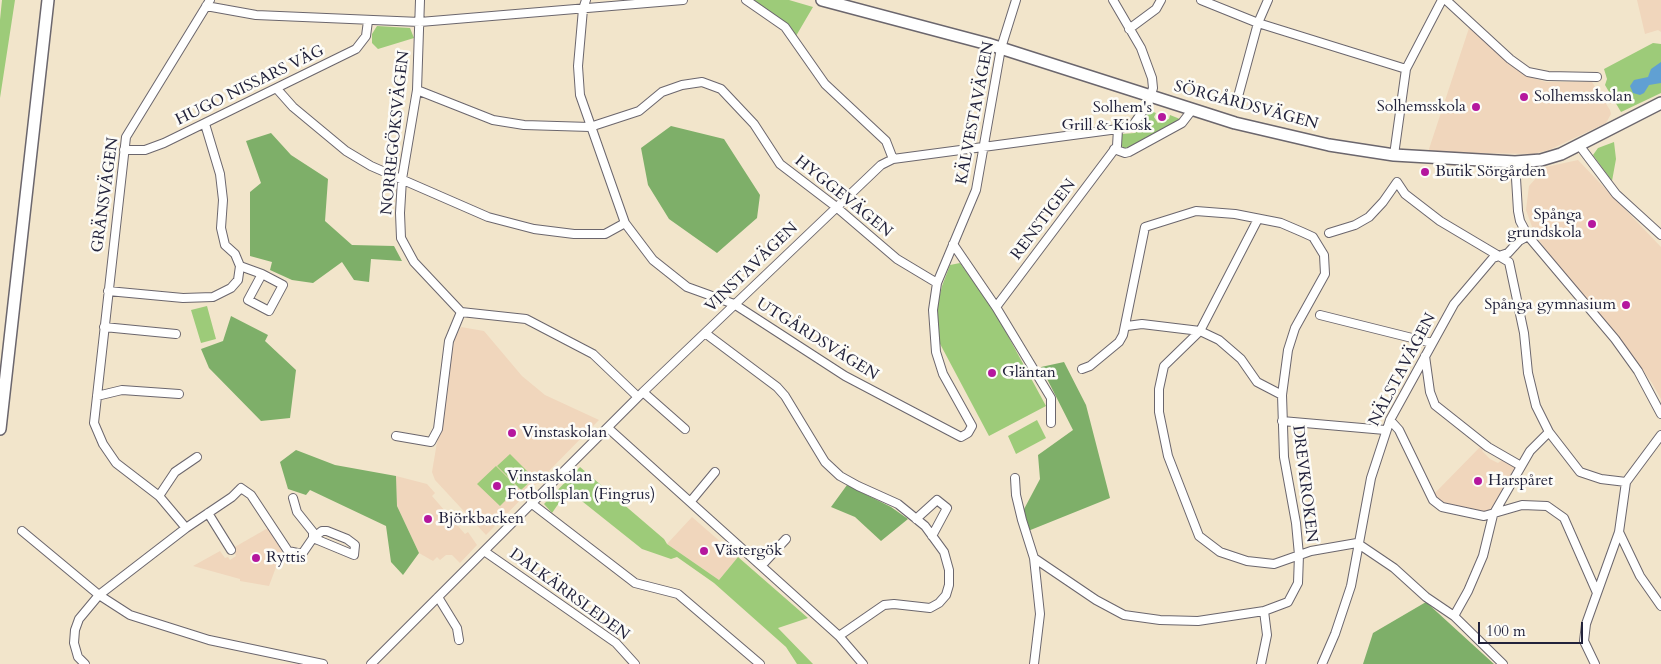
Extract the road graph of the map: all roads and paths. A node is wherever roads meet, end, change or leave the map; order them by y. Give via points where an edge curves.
1 (48, 0) edge
2 (420, 0) edge
3 (586, 0) edge
4 (683, 0) edge
5 (746, 0) edge
6 (822, 0) edge
7 (1016, 0) edge
8 (1113, 0) edge
9 (1161, 0) edge
10 (1202, 0) edge
11 (1268, 0) edge
12 (1442, 0) edge
13 (1446, 0) edge
14 (208, 3) edge
15 (582, 9) junction
16 (368, 21) junction
17 (420, 22) junction
18 (1258, 23) junction
19 (1129, 28) junction
20 (1001, 48) junction
21 (1406, 69) junction
22 (1597, 77) dead end
23 (277, 89) junction
24 (417, 90) junction
25 (1151, 97) junction
26 (1661, 103) edge
27 (1236, 104) dead end
28 (1192, 110) junction
29 (204, 124) junction
30 (590, 127) junction
31 (1118, 129) junction
32 (985, 145) junction
33 (1579, 145) junction
34 (1114, 149) junction
35 (124, 150) junction
36 (1394, 156) junction
37 (893, 159) junction
38 (1515, 162) junction
39 (402, 179) junction
40 (835, 206) junction
41 (1258, 219) junction
42 (625, 223) junction
43 (1329, 232) dead end
44 (1661, 235) edge
45 (1528, 236) junction
46 (953, 244) junction
47 (1500, 256) junction
48 (240, 266) junction
49 (262, 274) junction
50 (937, 283) junction
51 (108, 291) junction
52 (734, 304) junction
53 (996, 307) junction
54 (461, 312) junction
55 (1320, 315) dead end
56 (1127, 326) junction
57 (104, 327) junction
58 (1200, 331) junction
59 (705, 333) junction
60 (176, 334) dead end
61 (1432, 343) junction
62 (1425, 356) junction
63 (1082, 369) dead end
64 (179, 394) dead end
65 (641, 395) junction
66 (1282, 395) junction
67 (97, 396) junction
68 (1661, 414) edge
69 (1390, 420) junction
70 (1282, 421) junction
71 (1051, 423) dead end
72 (972, 426) joint
73 (608, 428) junction
74 (0, 429) edge
75 (684, 429) dead end
76 (1385, 430) junction
77 (1549, 432) junction
78 (1661, 435) edge
79 (396, 436) dead end
80 (197, 457) dead end
81 (1522, 466) junction
82 (715, 472) dead end
83 (1015, 478) dead end
84 (1626, 482) junction
85 (160, 496) junction
86 (293, 498) dead end
87 (691, 502) junction
88 (531, 503) junction
89 (208, 513) junction
90 (1493, 515) junction
91 (916, 519) junction
92 (186, 528) junction
93 (22, 531) dead end
94 (1619, 532) junction
95 (932, 536) junction
96 (313, 538) junction
97 (786, 539) dead end
98 (1357, 543) junction
99 (231, 550) dead end
100 (1613, 550) junction
101 (484, 551) junction
102 (1627, 551) junction
103 (1299, 555) junction
104 (1034, 558) junction
105 (762, 565) junction
106 (1597, 593) junction
107 (99, 595) junction
108 (438, 597) junction
109 (1661, 606) edge
110 (1264, 611) junction
111 (1454, 616) junction
112 (839, 636) junction
113 (459, 640) dead end
114 (276, 654) junction
115 (85, 664) edge
116 (276, 664) edge
117 (323, 664) edge
118 (371, 664) edge
119 (635, 664) edge
120 (760, 664) edge
121 (863, 664) edge
122 (1034, 664) edge
123 (1261, 664) edge
124 (1322, 664) edge
125 (1503, 664) edge
126 (1595, 664) edge

1 - 74 street
2 - 17 street, NORREGÖKSVÄGEN
3 - 15 street, UTGÅRDSVÄGEN
4 - 15 street
5 - 37 street via 785,27 825,84 886,141
6 - 20 street, SÖRGÅRDSVÄGEN
7 - 20 street, KÄLVESTAVÄGEN
8 - 19 street
9 - 19 street via 1156,9
10 - 18 street
11 - 18 street
12 - 21 street
13 - 22 street via 1528,72 1548,76
14 - 16 street via 256,16
14 - 35 street, GRÄNSVÄGEN via 133,123
15 - 17 street
15 - 30 street, UTGÅRDSVÄGEN via 578,66 580,95
16 - 17 street
16 - 23 street, HUGO NISSARS VÄG via 366,36 356,49
17 - 24 street, NORREGÖKSVÄGEN
18 - 21 street
18 - 27 street
19 - 25 street via 1141,48 1152,78
20 - 25 street, SÖRGÅRDSVÄGEN
20 - 32 street, KÄLVESTAVÄGEN
21 - 36 street
23 - 29 street, HUGO NISSARS VÄG
23 - 39 street via 293,107 346,151
24 - 30 street, HYGGEVÄGEN via 493,120 524,125
24 - 39 street, NORREGÖKSVÄGEN
25 - 28 street, SÖRGÅRDSVÄGEN
25 - 31 street, VINSTAVÄGEN via 1134,125
26 - 33 street, SÖRGÅRDSVÄGEN
28 - 34 street via 1182,123 1129,152 1124,154
28 - 36 street, SÖRGÅRDSVÄGEN via 1298,138
29 - 35 street, HUGO NISSARS VÄG via 145,150
29 - 48 street via 220,174 223,200 221,228 225,245 235,254
30 - 40 street, HYGGEVÄGEN via 639,112 662,92 702,82 721,89 734,101 754,124 780,164
30 - 42 street, UTGÅRDSVÄGEN
31 - 32 street, VINSTAVÄGEN
31 - 34 street, RENSTIGEN
32 - 37 street, VINSTAVÄGEN
32 - 46 street, KÄLVESTAVÄGEN via 976,190
33 - 38 street, SÖRGÅRDSVÄGEN via 1551,157
33 - 44 street via 1616,194
34 - 53 street, RENSTIGEN
35 - 51 street, GRÄNSVÄGEN
36 - 38 street, SÖRGÅRDSVÄGEN
37 - 40 street, VINSTAVÄGEN via 881,165
38 - 45 street via 1518,211
39 - 42 street via 488,217 534,229 605,234
39 - 54 street, NORREGÖKSVÄGEN via 401,238 414,262
40 - 50 street, HYGGEVÄGEN via 897,259
40 - 52 street, VINSTAVÄGEN
41 - 56 street, DREVKROKEN via 1196,211 1144,227
41 - 58 street
41 - 66 street, DREVKROKEN via 1281,223 1313,237 1324,255 1325,274 1295,328 1288,350
42 - 52 street, UTGÅRDSVÄGEN via 653,260 687,287
43 - 47 street via 1356,225 1369,217 1397,182 1405,194 1440,221 1488,252
45 - 47 street, NÄLSTAVÄGEN
45 - 68 street via 1615,339 1638,371
46 - 50 street, KÄLVESTAVÄGEN
46 - 53 street
47 - 61 street, NÄLSTAVÄGEN via 1493,258 1477,274 1454,304
47 - 77 street via 1509,262 1524,333 1528,374 1536,406
48 - 49 street
48 - 51 street via 238,280 231,288 213,296 183,298
49 - 49 street via 248,300 270,311 283,285
50 - 72 street, KÄLVESTAVÄGEN via 933,320 936,352 943,374
51 - 57 street, GRÄNSVÄGEN
52 - 59 street, VINSTAVÄGEN
52 - 72 street, UTGÅRDSVÄGEN via 845,376 960,437
53 - 71 street via 1051,398
54 - 65 street via 526,319 593,354
54 - 79 street via 449,341 438,429 431,442
55 - 61 street
56 - 58 street via 1149,324
56 - 63 street, DREVKROKEN via 1119,342
57 - 60 street
57 - 67 street, GRÄNSVÄGEN
58 - 66 street via 1219,340 1241,359 1257,382
58 - 103 street via 1164,366 1159,389 1159,412 1168,456 1199,536 1220,552 1247,561 1274,564
59 - 65 street, VINSTAVÄGEN
59 - 91 street via 777,387 825,462 840,476 898,504
61 - 62 street, NÄLSTAVÄGEN
62 - 69 street, NÄLSTAVÄGEN
62 - 81 street via 1435,405 1488,447
64 - 67 street via 122,390
65 - 73 street, VINSTAVÄGEN
65 - 75 street
66 - 70 street, DREVKROKEN
67 - 85 street, GRÄNSVÄGEN via 94,423 103,444 116,463
69 - 76 street, NÄLSTAVÄGEN
69 - 90 street via 1399,430 1433,500 1442,507 1469,515
70 - 76 street
70 - 103 street, DREVKROKEN via 1284,457
73 - 87 street
73 - 88 street, VINSTAVÄGEN
76 - 98 street, NÄLSTAVÄGEN
77 - 81 street
77 - 84 street via 1580,472
78 - 84 street
80 - 85 street via 175,472
81 - 90 street
82 - 87 street
83 - 104 street via 1020,511
84 - 94 street
85 - 92 street, GRÄNSVÄGEN
86 - 96 street via 296,512 313,532
87 - 105 street
88 - 101 street, VINSTAVÄGEN
88 - 120 street via 635,583 678,594
89 - 92 street
89 - 96 street via 241,488 251,495 288,551 302,554
89 - 99 street
90 - 106 street via 1522,505 1546,506 1564,518
90 - 111 street via 1483,556
91 - 95 street
91 - 95 street via 937,500 947,508
92 - 107 street
93 - 107 street
94 - 100 street
94 - 102 street
95 - 112 street via 944,552 949,570 946,595 939,603 930,608 884,605
96 - 96 street via 339,547 354,555 355,545 340,536 322,531
97 - 105 street
98 - 103 street
98 - 111 street
98 - 124 street, NÄLSTAVÄGEN via 1351,586
100 - 102 street
100 - 106 street
101 - 108 street, VINSTAVÄGEN
101 - 119 street, DALKÄRRSLEDEN via 616,643
102 - 109 street
103 - 110 street, DREVKROKEN via 1298,583 1288,602
104 - 110 street, DREVKROKEN via 1124,615 1198,621
104 - 122 street via 1040,614
105 - 112 street
106 - 126 street via 1586,624 1584,641
107 - 114 street via 130,616 209,640
107 - 115 street via 79,619 75,630 78,657
108 - 113 street via 457,628
108 - 118 street, VINSTAVÄGEN
110 - 123 street via 1267,635
111 - 125 street
112 - 121 street
114 - 116 street
114 - 117 street

